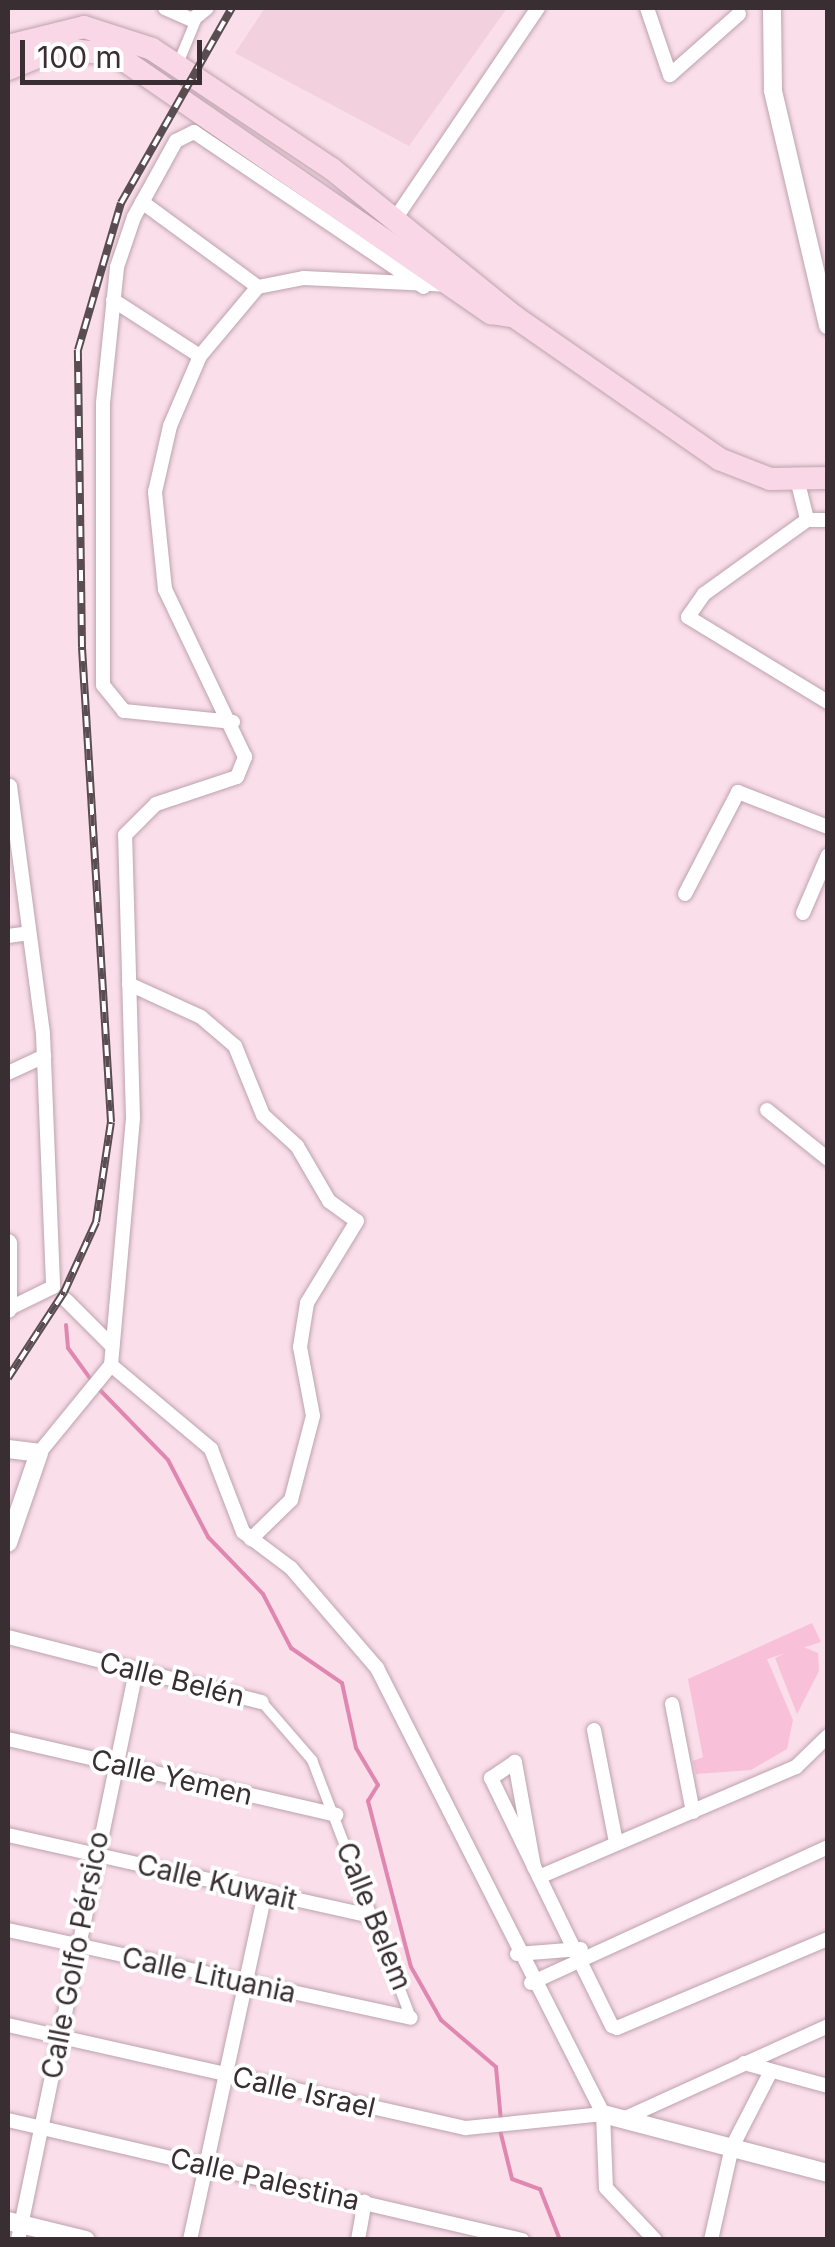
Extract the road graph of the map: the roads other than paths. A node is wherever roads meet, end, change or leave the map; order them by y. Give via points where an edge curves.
1 (165, 8) edge
2 (207, 8) edge
3 (538, 8) edge
4 (647, 8) edge
5 (772, 8) edge
6 (739, 14) dead end
7 (196, 20) junction
8 (14, 36) edge
9 (177, 67) junction
10 (8, 69) edge
11 (329, 194) junction
12 (142, 202) junction
13 (404, 226) junction
14 (418, 261) junction
15 (456, 278) junction
16 (258, 287) junction
17 (426, 288) junction
18 (113, 300) junction
19 (828, 326) edge
20 (200, 356) junction
21 (820, 479) edge
22 (807, 520) junction
23 (828, 520) edge
24 (828, 702) edge
25 (233, 722) junction
26 (10, 786) edge
27 (828, 827) edge
28 (13, 852) edge
29 (828, 855) edge
30 (684, 894) dead end
31 (803, 913) dead end
32 (29, 933) junction
33 (8, 936) edge
34 (130, 984) junction
35 (44, 1056) junction
36 (8, 1073) edge
37 (767, 1110) dead end
38 (828, 1159) edge
39 (8, 1251) edge
40 (59, 1294) junction
41 (8, 1309) edge
42 (110, 1345) junction
43 (111, 1365) junction
44 (8, 1449) edge
45 (39, 1453) junction
46 (251, 1540) junction
47 (8, 1543) edge
48 (8, 1637) edge
49 (136, 1671) junction
50 (262, 1702) joint
51 (672, 1704) dead end
52 (594, 1730) dead end
53 (828, 1736) edge
54 (8, 1738) edge
55 (115, 1764) junction
56 (693, 1812) junction
57 (336, 1815) junction
58 (8, 1835) edge
59 (616, 1842) junction
60 (828, 1847) edge
61 (93, 1854) junction
62 (537, 1872) junction
63 (265, 1893) junction
64 (367, 1915) junction
65 (8, 1930) edge
66 (828, 1939) edge
67 (76, 1945) junction
68 (580, 1951) junction
69 (518, 1954) junction
70 (245, 1983) junction
71 (531, 1983) junction
72 (411, 2018) joint
73 (8, 2025) edge
74 (828, 2026) edge
75 (57, 2036) junction
76 (744, 2064) junction
77 (771, 2071) junction
78 (225, 2074) junction
79 (828, 2086) edge
80 (603, 2114) junction
81 (623, 2119) junction
82 (8, 2120) edge
83 (41, 2128) junction
84 (732, 2147) junction
85 (206, 2166) junction
86 (828, 2173) edge
87 (365, 2202) junction
88 (15, 2228) edge
89 (86, 2240) edge
90 (190, 2240) edge
91 (358, 2240) edge
92 (522, 2240) edge
93 (655, 2240) edge
94 (711, 2240) edge

1 - 7 street
2 - 7 street
3 - 13 street
4 - 6 street via 670,75
5 - 19 street via 773,91
7 - 9 street
8 - 9 main road via 84,27 120,34
9 - 13 main road
10 - 11 main road via 57,49 115,54
11 - 13 main road
11 - 14 main road
12 - 16 street
12 - 17 street via 181,136 202,135
12 - 18 street
13 - 14 main road
13 - 15 main road
14 - 15 main road
15 - 17 street
15 - 21 main road via 719,459
16 - 17 street via 304,278
16 - 20 street
18 - 20 street
18 - 25 street via 97,575 107,698 150,717
20 - 25 street via 160,459 156,531 179,633
21 - 22 street
22 - 23 street
22 - 24 street via 704,594 688,617
25 - 34 street via 245,756 236,777 156,804 129,828
26 - 28 street
27 - 30 street via 738,792
28 - 32 street
29 - 31 street
32 - 33 street
32 - 35 street
34 - 42 street via 133,1118
34 - 46 street via 201,1017 236,1046 264,1115 296,1146 328,1201 357,1221 306,1303 300,1348 313,1416 291,1500
35 - 36 street
35 - 40 street
37 - 38 street
39 - 41 street
40 - 41 street
40 - 42 street
42 - 43 street
43 - 45 street
43 - 46 street via 211,1450
44 - 45 street
45 - 47 street
46 - 69 street via 291,1568 377,1668
48 - 49 street, Calle Belén
49 - 50 street, Calle Belén
49 - 55 street, Calle Golfo Pérsico
50 - 57 street, Calle Belén via 312,1760
51 - 56 street
52 - 59 street
53 - 56 street via 796,1766
54 - 55 street, Calle Yemen
55 - 57 street, Calle Yemen
55 - 61 street, Calle Golfo Pérsico
56 - 59 street
57 - 64 street, Calle Belem
58 - 61 street, Calle Kuwait
59 - 62 street
60 - 68 street
61 - 63 street, Calle Kuwait
61 - 67 street, Calle Golfo Pérsico
62 - 62 street via 520,1764 515,1762 491,1778
62 - 68 street
63 - 64 street, Calle Kuwait
63 - 70 street
64 - 72 street, Calle Belem
65 - 67 street, Calle Lituania
66 - 68 street via 612,2026
67 - 70 street, Calle Lituania
67 - 75 street, Calle Golfo Pérsico
68 - 69 street
68 - 71 street
69 - 71 street
70 - 72 street, Calle Lituania
70 - 78 street
71 - 80 street
73 - 75 street, Calle Israel
74 - 76 street
75 - 78 street, Calle Israel
75 - 83 street, Calle Golfo Pérsico
76 - 77 street
76 - 81 street
77 - 79 street
77 - 84 street
78 - 80 street, Calle Israel via 483,2129
78 - 85 street
80 - 81 street
80 - 93 street via 606,2188
81 - 84 street
82 - 83 street, Calle Palestina
83 - 85 street, Calle Palestina
83 - 88 street, Calle Golfo Pérsico
84 - 86 street
84 - 94 street
85 - 87 street, Calle Palestina
85 - 90 street
87 - 91 street
87 - 92 street, Calle Palestina
88 - 89 street

